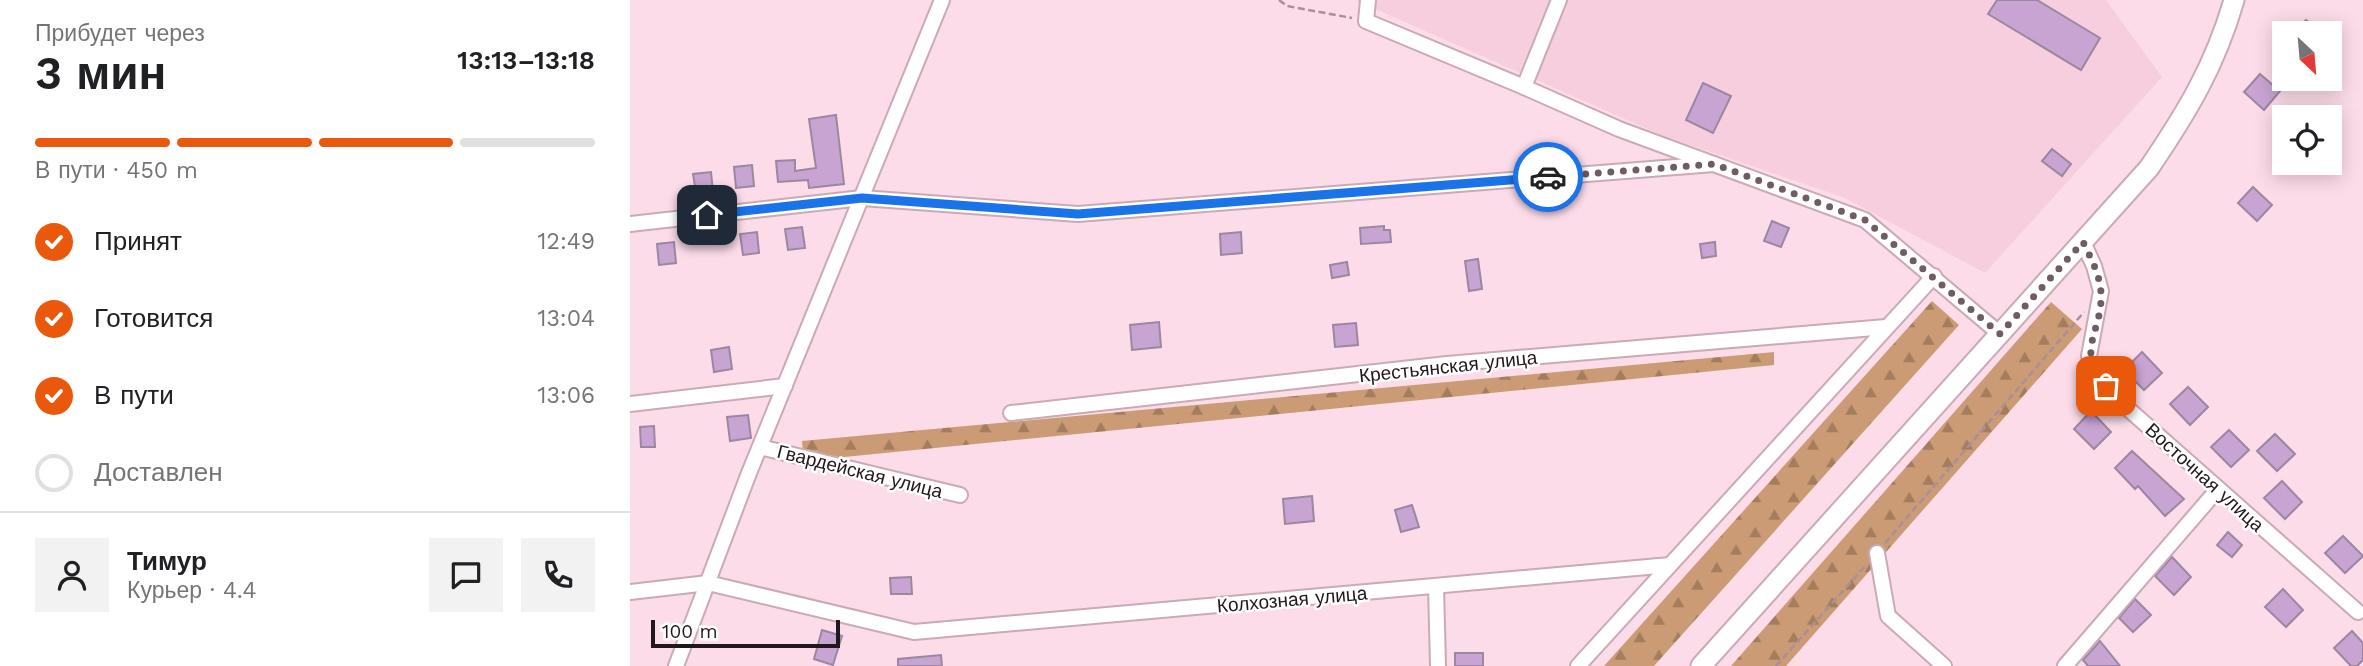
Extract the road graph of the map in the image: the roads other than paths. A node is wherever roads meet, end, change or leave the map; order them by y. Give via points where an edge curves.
1 (942, 0) edge
2 (1368, 0) edge
3 (1559, 0) edge
4 (2234, 0) edge
5 (1524, 87) junction
6 (1714, 164) junction
7 (862, 198) junction
8 (630, 224) edge
9 (2083, 242) junction
10 (1934, 276) junction
11 (1886, 327) junction
12 (2000, 334) junction
13 (785, 386) junction
14 (630, 404) edge
15 (1011, 413) dead end
16 (760, 447) junction
17 (2218, 489) junction
18 (960, 495) dead end
19 (1877, 552) road end
20 (1670, 565) junction
21 (708, 583) junction
22 (1436, 586) junction
23 (630, 592) edge
24 (2358, 612) dead end
25 (676, 666) edge
26 (1438, 666) edge
27 (1578, 666) edge
28 (1701, 666) edge
29 (1944, 666) edge
30 (2065, 666) edge

1 - 7 street
2 - 5 street via 1366,21
3 - 5 street
4 - 9 street via 2223,37 2192,104 2149,168
5 - 6 street via 1598,121
6 - 7 street via 1078,214
6 - 10 street via 1865,220
7 - 8 street
7 - 13 street
9 - 12 street
9 - 17 street, Восточная улица via 2101,291 2090,356 2094,373
10 - 11 street
10 - 12 street
11 - 15 street, Крестьянская улица via 1447,364
11 - 20 street
12 - 28 street
13 - 14 street
13 - 16 street
16 - 18 street, Гвардейская улица
16 - 21 street
17 - 24 street, Восточная улица
17 - 30 street
19 - 29 street via 1888,615
20 - 22 street, Колхозная улица
20 - 27 street
21 - 22 street, Колхозная улица via 914,632
21 - 23 street, Колхозная улица
21 - 25 street
22 - 26 street

